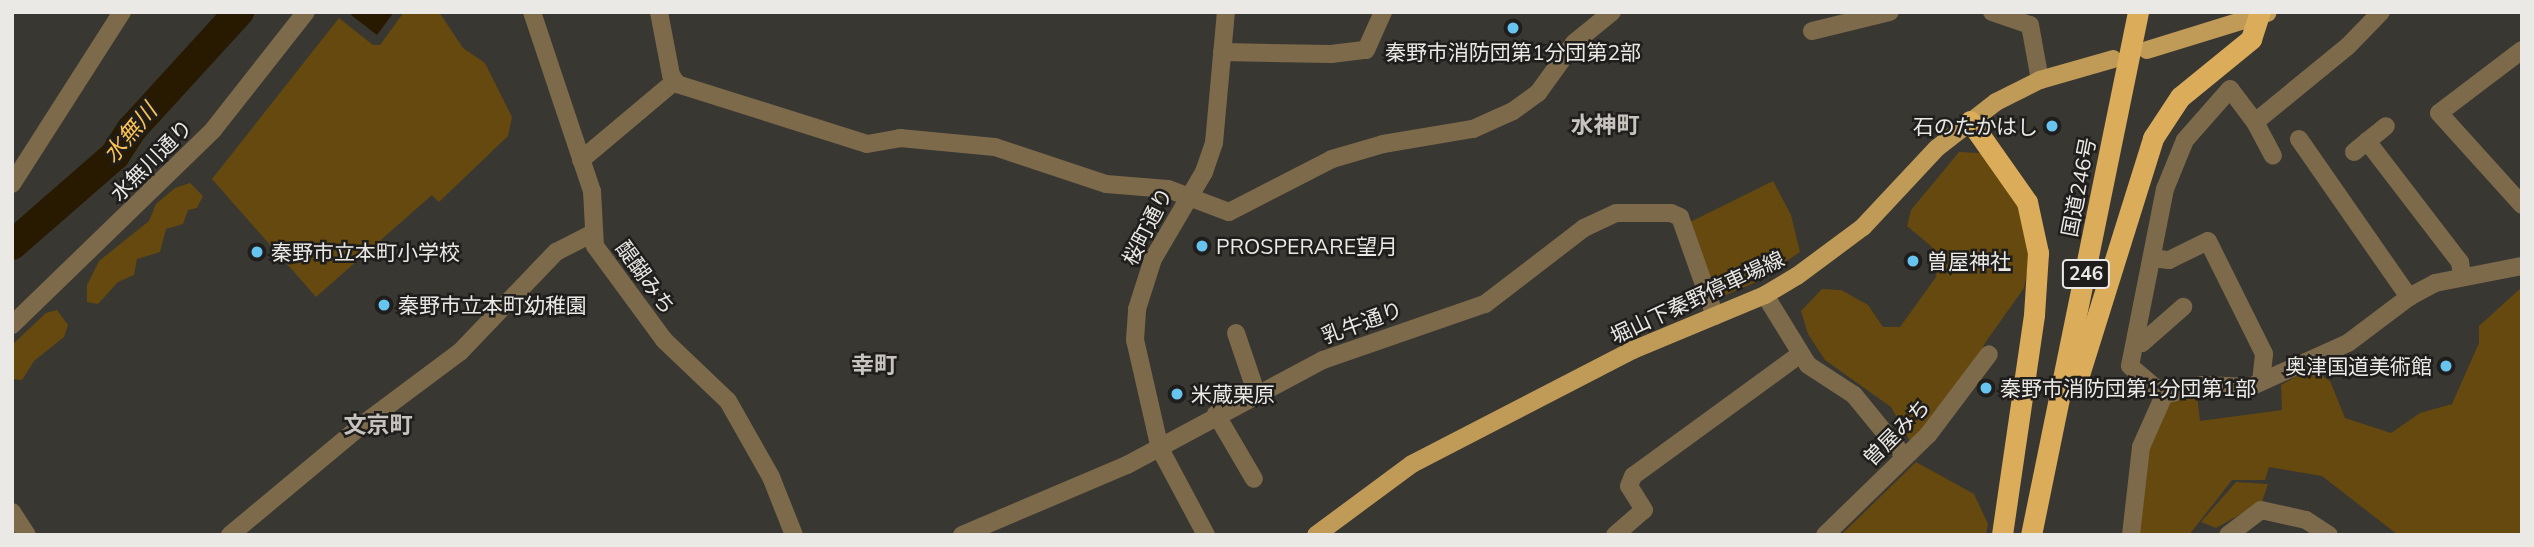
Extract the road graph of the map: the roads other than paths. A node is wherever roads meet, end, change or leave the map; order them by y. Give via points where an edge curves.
1 (121, 12) edge
2 (306, 12) edge
3 (532, 12) edge
4 (659, 12) edge
5 (1226, 12) edge
6 (1383, 12) edge
7 (1612, 12) edge
8 (1890, 12) edge
9 (1992, 12) edge
10 (2138, 12) edge
11 (2381, 12) edge
12 (2263, 13) edge
13 (1812, 31) dead end
14 (2147, 50) dead end
15 (2522, 50) edge
16 (1222, 52) junction
17 (2113, 59) dead end
18 (2040, 80) junction
19 (674, 82) junction
20 (1970, 121) junction
21 (2255, 122) junction
22 (2386, 126) dead end
23 (2299, 139) dead end
24 (2273, 156) dead end
25 (582, 160) junction
26 (12, 184) edge
27 (1188, 195) junction
28 (2522, 205) edge
29 (591, 234) junction
30 (2152, 258) junction
31 (2522, 266) edge
32 (2462, 276) junction
33 (1765, 295) junction
34 (2409, 297) junction
35 (2183, 307) dead end
36 (2142, 311) junction
37 (1715, 316) junction
38 (12, 325) edge
39 (2161, 327) junction
40 (1236, 333) dead end
41 (2136, 343) junction
42 (1800, 354) junction
43 (1989, 354) dead end
44 (2261, 381) junction
45 (1256, 392) junction
46 (2164, 395) junction
47 (1216, 414) junction
48 (1160, 449) junction
49 (2050, 454) junction
50 (1904, 456) junction
51 (1254, 479) dead end
52 (12, 512) edge
53 (2230, 534) edge
54 (27, 535) edge
55 (230, 535) edge
56 (794, 535) edge
57 (962, 535) edge
58 (1206, 535) edge
59 (1316, 535) edge
60 (1615, 535) edge
61 (1825, 535) edge
62 (2002, 535) edge
63 (2031, 535) edge
64 (2131, 535) edge
65 (2329, 535) edge

1 - 26 street
2 - 38 street, 水無川通り via 213,130
3 - 25 street, 醍醐みち
4 - 19 street
5 - 16 street, 桜町通り
6 - 16 street via 1366,50 1332,54
7 - 27 street via 1574,43 1528,102 1473,129 1383,144 1332,159 1229,212
8 - 13 street
9 - 18 street via 2030,25
10 - 49 highway, 国道246号 / 246
11 - 21 street via 2348,46
12 - 14 main road
12 - 49 highway via 2251,39 2180,97 2153,138
15 - 28 street via 2439,113
16 - 27 street, 桜町通り via 1214,143 1204,172
17 - 18 main road, 堀山下秦野停車場線
18 - 20 main road, 堀山下秦野停車場線
19 - 25 street
19 - 27 street via 867,144 900,138 995,147 1106,184
20 - 33 main road, 堀山下秦野停車場線 via 1937,148 1863,226
20 - 62 highway via 2027,202 2038,253
21 - 24 street
21 - 30 street via 2230,89 2192,131 2165,189
22 - 32 street via 2360,147 2460,262
23 - 34 street
25 - 29 street, 醍醐みち via 593,202
27 - 48 street, 桜町通り via 1153,258 1137,309 1138,362
29 - 55 street via 556,252 460,352 362,425
29 - 56 street, 醍醐みち via 619,284 656,331 728,401 771,477
30 - 36 street
30 - 44 street via 2169,260 2208,241 2264,354
31 - 32 street via 2496,274
32 - 34 street
33 - 37 main road, 堀山下秦野停車場線
33 - 42 street
34 - 44 street via 2348,343 2277,378
35 - 39 street
36 - 39 street
36 - 41 street
37 - 45 street, 乳牛通り via 1680,217 1616,213 1584,228 1485,304 1323,360
37 - 59 main road, 堀山下秦野停車場線 via 1622,355 1412,464
39 - 41 street
40 - 45 street
41 - 46 street via 2130,366
42 - 50 street via 1818,374 1854,395
42 - 60 street via 1633,476 1629,486 1644,510
43 - 50 street, 曽屋みち via 1955,405
44 - 46 street via 2250,387 2203,385
45 - 47 street, 乳牛通り
46 - 64 street via 2141,447
47 - 48 street, 乳牛通り
47 - 51 street
48 - 57 street, 乳牛通り
48 - 58 street, 桜町通り
49 - 63 highway, 国道246号 / 246
50 - 61 street, 曽屋みち
52 - 54 street
53 - 65 street via 2261,510 2306,520

